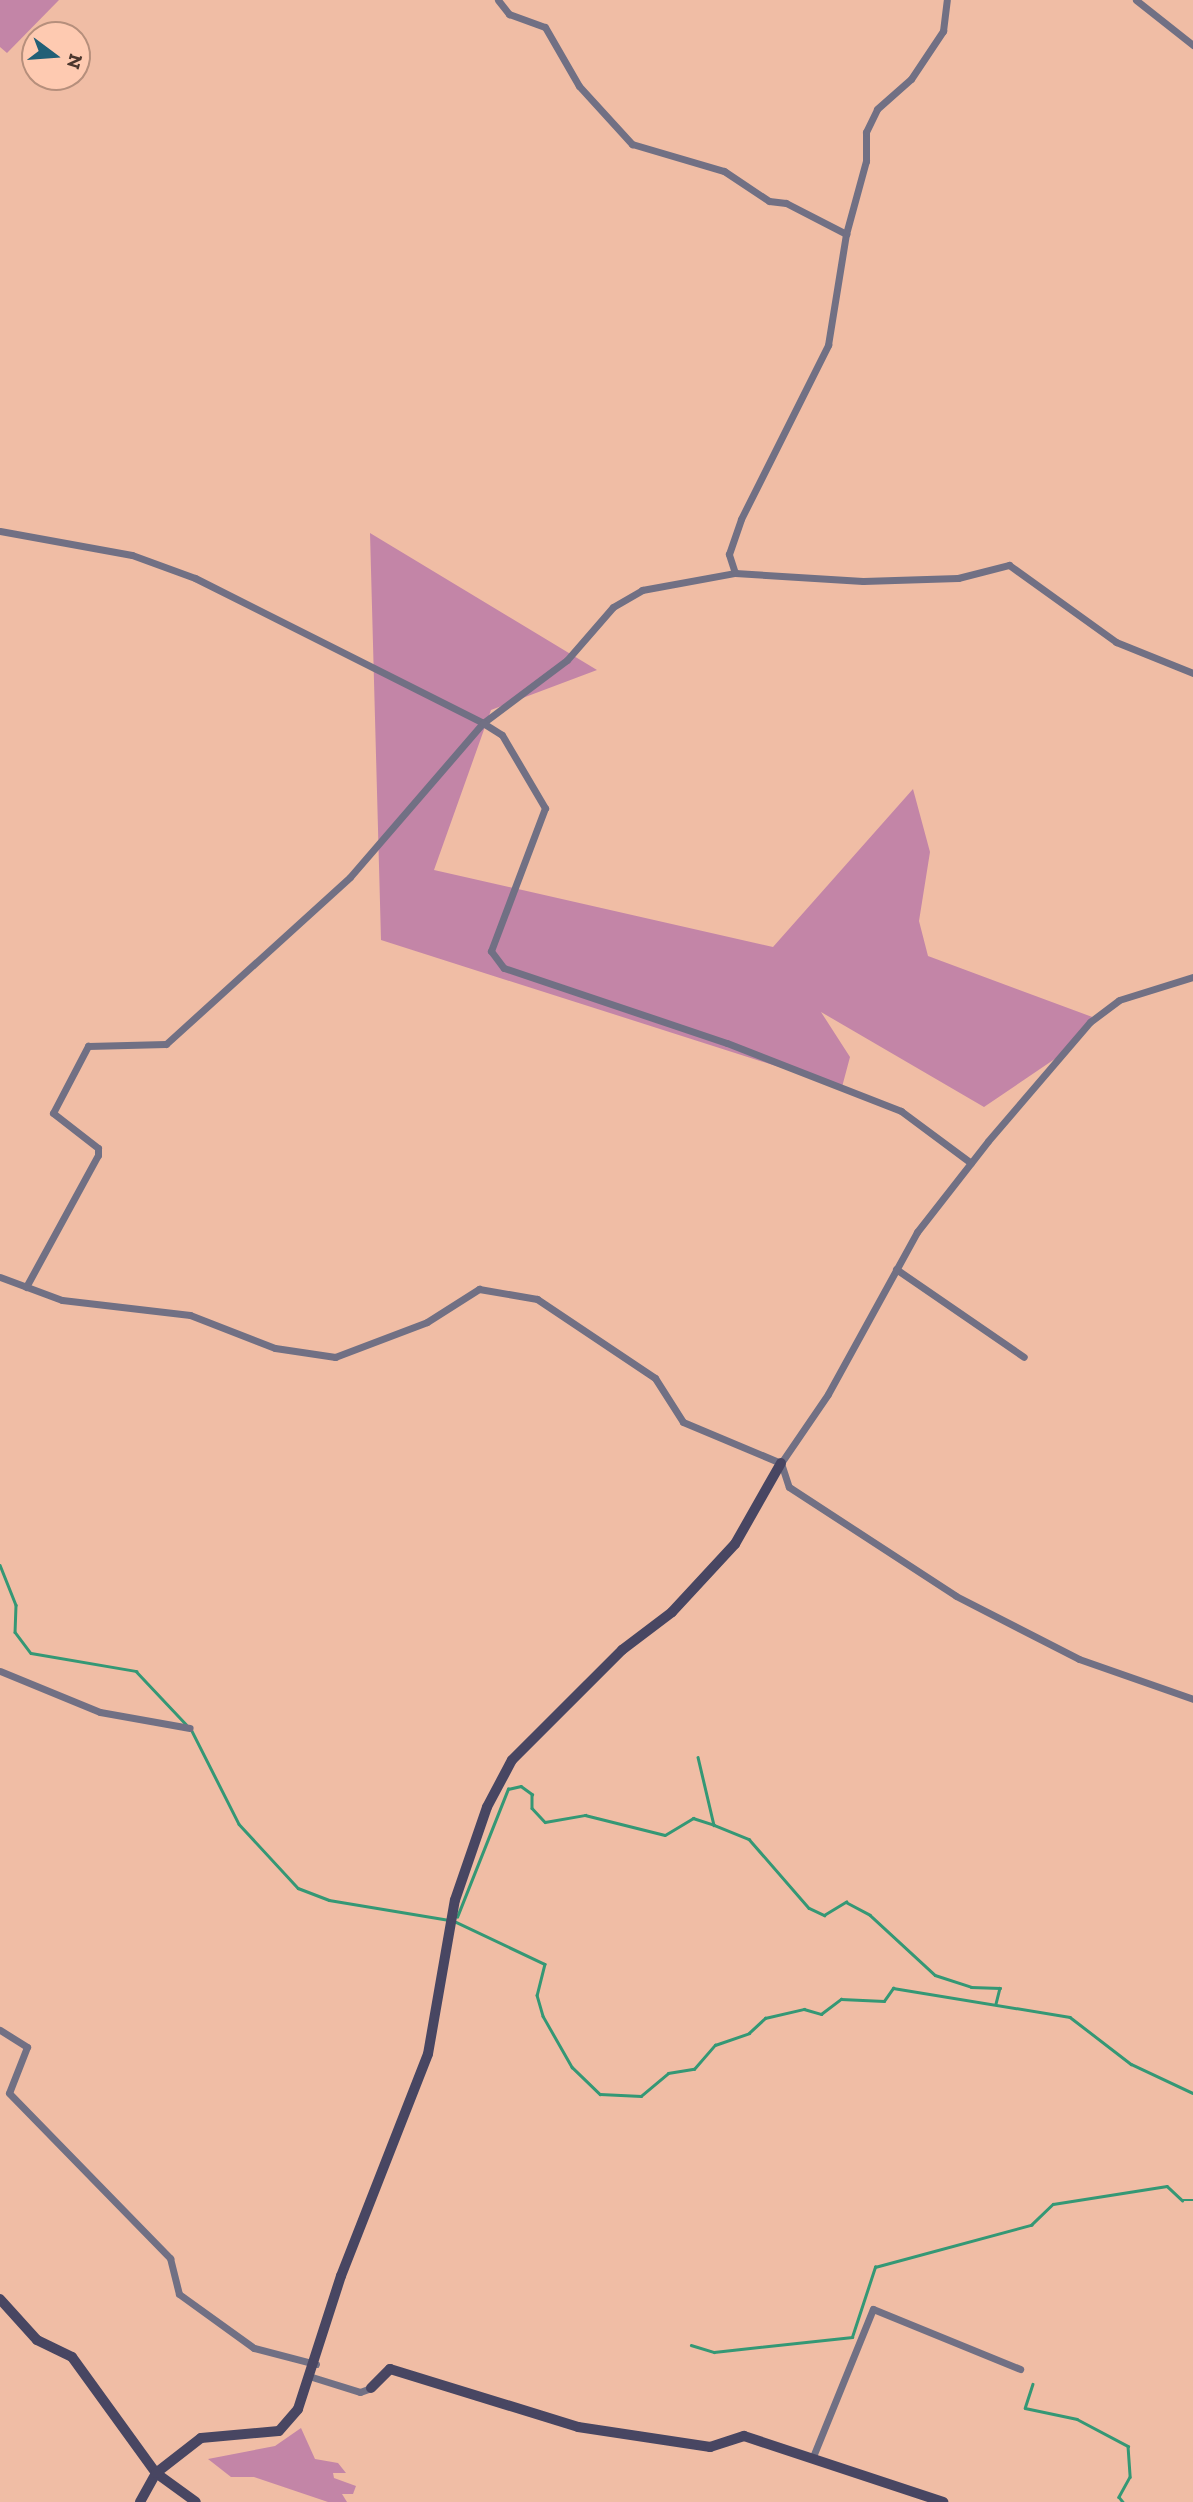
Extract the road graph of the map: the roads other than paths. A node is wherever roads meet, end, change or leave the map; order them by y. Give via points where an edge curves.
1 (498, 0) edge
2 (947, 0) edge
3 (1136, 0) edge
4 (1193, 45) edge
5 (846, 234) junction
6 (0, 531) edge
7 (735, 573) junction
8 (1193, 673) edge
9 (483, 723) junction
10 (1193, 977) edge
11 (971, 1163) junction
12 (896, 1269) junction
13 (0, 1276) edge
14 (26, 1287) junction
15 (1024, 1357) dead end
16 (781, 1463) junction
17 (0, 1671) edge
18 (1193, 1699) edge
19 (190, 1728) dead end
20 (0, 2030) edge
21 (0, 2299) edge
22 (316, 2364) junction
23 (1020, 2369) dead end
24 (312, 2377) junction
25 (370, 2388) joint
26 (812, 2459) junction
27 (156, 2473) junction
28 (140, 2502) edge
29 (196, 2502) edge
30 (943, 2502) edge

1 - 5 street via 509,14 545,27 579,86 632,144 724,171 769,201 786,203
2 - 5 street via 943,31 911,79 877,109 866,132 866,161
3 - 4 street
5 - 7 street via 828,345 741,519 729,554
6 - 9 street via 132,555 195,578
7 - 8 street via 876,581 958,578 1009,565 1115,642
7 - 9 street via 642,590 613,607 567,660
9 - 11 street via 502,735 545,808 491,951 504,968 727,1043 901,1111
9 - 14 street via 350,877 166,1044 88,1046 53,1113 98,1148 98,1155
10 - 11 street via 1119,1000 1090,1022
11 - 12 street
12 - 15 street
12 - 16 street via 828,1394
13 - 14 street
14 - 16 street via 62,1300 190,1315 275,1348 335,1357 427,1322 479,1289 508,1290 567,1317 655,1378 683,1422
16 - 18 street via 789,1487 968,1603 1079,1659
16 - 22 street via 736,1544 673,1612 622,1650 512,1760 487,1807 455,1900 428,2054 341,2276
17 - 19 street via 100,1712
20 - 22 street via 27,2047 9,2093 170,2258 179,2294 254,2347
21 - 27 street via 37,2340 72,2357
22 - 24 street
23 - 26 street via 873,2309
24 - 25 street via 360,2392
24 - 27 street via 279,2431 201,2438
25 - 26 street via 390,2369 578,2427 710,2446 744,2436
26 - 30 street
27 - 28 street
27 - 29 street

